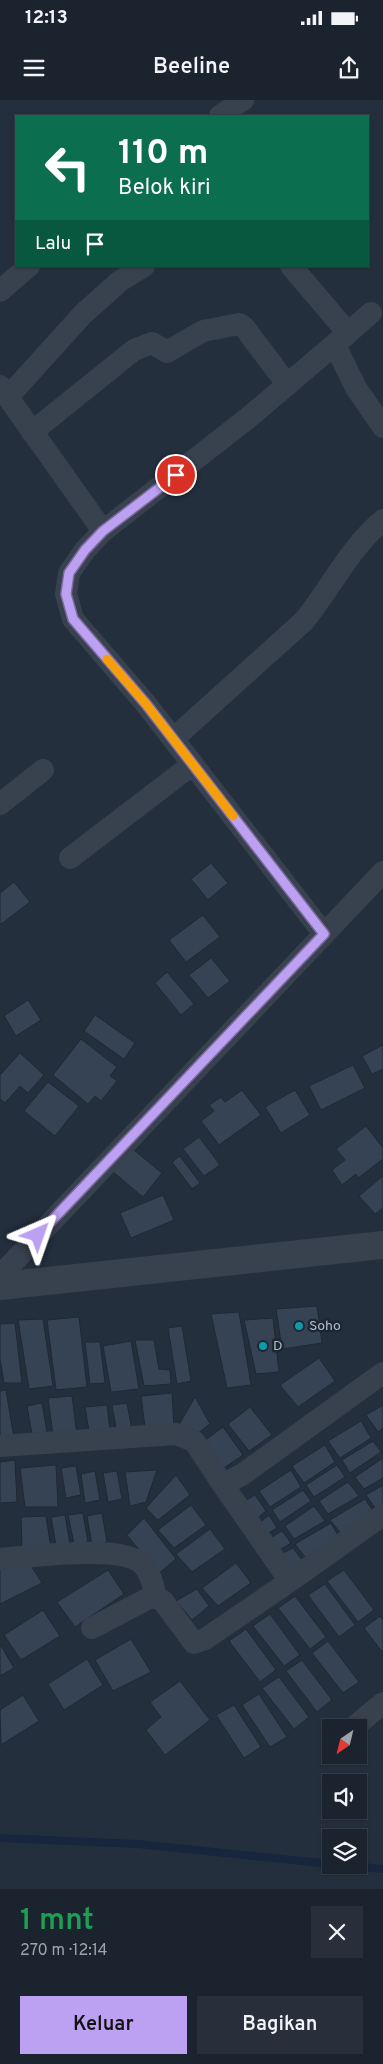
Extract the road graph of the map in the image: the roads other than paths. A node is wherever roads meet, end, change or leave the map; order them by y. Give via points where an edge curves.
1 (243, 100) edge
2 (221, 115) edge
3 (28, 267) edge
4 (142, 267) edge
5 (292, 267) edge
6 (0, 291) edge
7 (372, 314) dead end
8 (342, 339) junction
9 (287, 384) junction
10 (2, 390) edge
11 (383, 427) edge
12 (32, 432) junction
13 (383, 520) edge
14 (103, 531) junction
15 (173, 738) junction
16 (193, 764) junction
17 (43, 770) dead end
18 (0, 804) edge
19 (70, 858) dead end
20 (383, 872) edge
21 (324, 934) junction
22 (383, 1245) edge
23 (3, 1270) edge
24 (383, 1373) edge
25 (0, 1446) edge
26 (223, 1485) junction
27 (383, 1515) edge
28 (0, 1559) edge
29 (290, 1581) junction
30 (156, 1597) junction
31 (92, 1628) dead end
32 (383, 1703) edge
33 (364, 1719) edge

1 - 2 street
3 - 6 street
4 - 10 street via 120,281
5 - 8 street
7 - 8 street
8 - 9 street
8 - 11 street via 356,388
9 - 12 street via 239,324 203,331 167,352 152,343 134,350
9 - 14 street
10 - 12 street
12 - 14 street
13 - 15 street via 356,548 304,621
14 - 15 street via 69,573 66,594 73,619
15 - 16 street
16 - 19 street
16 - 21 street
17 - 18 street
20 - 21 street
21 - 23 street
22 - 23 street
24 - 26 street
25 - 26 street via 176,1434 194,1441
26 - 29 street
27 - 29 street
28 - 30 street via 90,1552 128,1556 143,1564
29 - 30 street via 205,1639 194,1643 163,1601
30 - 31 street
32 - 33 street

